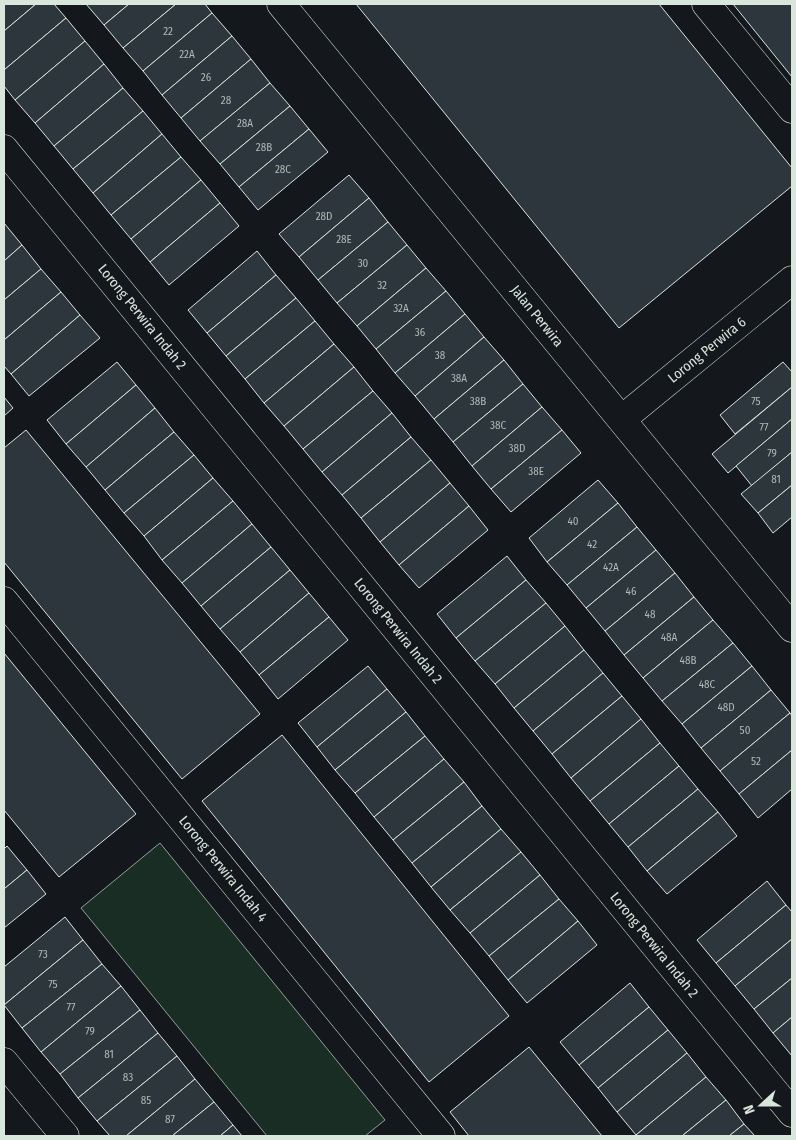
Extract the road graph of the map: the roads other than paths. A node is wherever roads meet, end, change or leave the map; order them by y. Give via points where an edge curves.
1 (281, 4) edge
2 (706, 4) edge
3 (792, 110) edge
4 (4, 149) edge
5 (792, 280) edge
6 (622, 420) junction
7 (4, 601) edge
8 (792, 628) edge
9 (4, 1062) edge
10 (792, 1113) edge
11 (65, 1136) edge
12 (441, 1136) edge

1 - 6 street, Jalan Perwira
2 - 3 street
4 - 10 street, Lorong Perwira Indah 2
5 - 6 street, Lorong Perwira 6
6 - 8 street, Jalan Perwira
7 - 12 street, Lorong Perwira Indah 4
9 - 11 street

